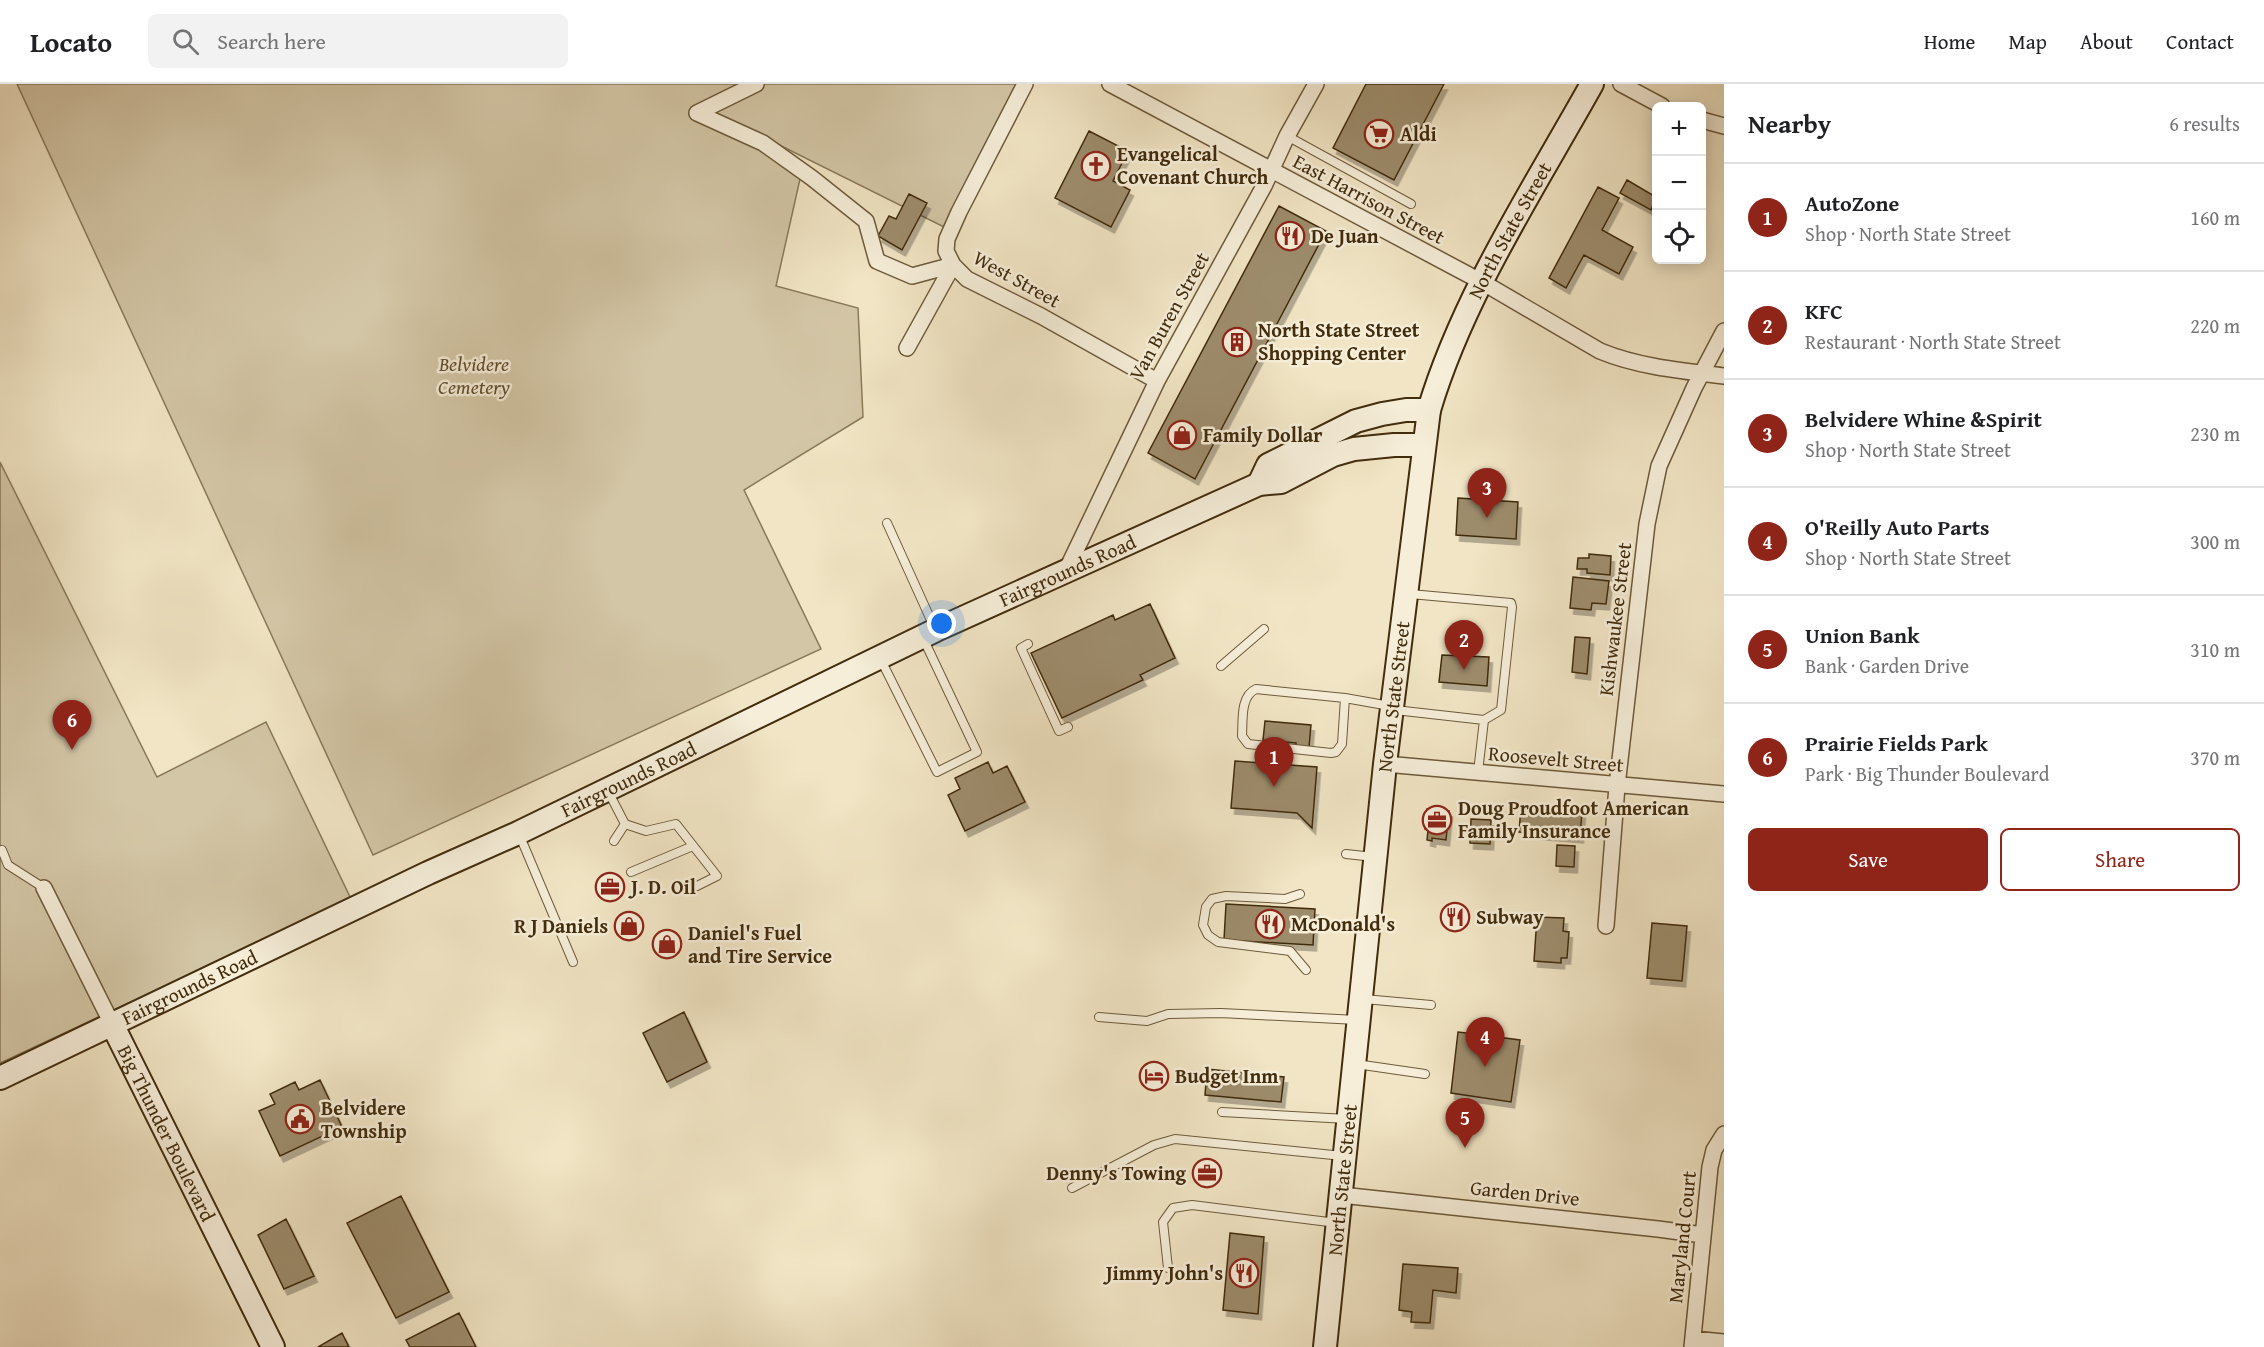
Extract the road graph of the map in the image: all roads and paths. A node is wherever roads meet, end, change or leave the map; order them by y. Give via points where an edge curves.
1 (756, 84) edge
2 (1024, 84) edge
3 (1110, 84) edge
4 (1316, 84) edge
5 (1592, 84) edge
6 (1621, 84) edge
7 (1655, 102) edge
8 (1706, 121) edge
9 (1724, 126) edge
10 (1287, 136) junction
11 (1270, 171) junction
12 (1410, 204) dead end
13 (953, 265) junction
14 (1482, 282) junction
15 (1724, 331) edge
16 (907, 348) dead end
17 (1702, 373) junction
18 (1724, 376) edge
19 (1156, 381) junction
20 (1429, 410) junction
21 (1424, 445) junction
22 (1259, 484) junction
23 (887, 523) dead end
24 (1066, 571) junction
25 (1405, 593) junction
26 (1264, 629) dead end
27 (929, 633) junction
28 (1028, 644) dead end
29 (880, 657) junction
30 (1221, 666) dead end
31 (1345, 698) junction
32 (1391, 708) junction
33 (1484, 720) junction
34 (1068, 727) dead end
35 (1385, 764) junction
36 (1478, 772) junction
37 (1617, 786) junction
38 (607, 788) junction
39 (1724, 794) edge
40 (625, 824) junction
41 (518, 833) junction
42 (614, 841) dead end
43 (693, 846) junction
44 (2, 850) dead end
45 (1346, 854) dead end
46 (1375, 858) junction
47 (631, 872) dead end
48 (697, 886) dead end
49 (44, 888) joint
50 (1300, 894) dead end
51 (1606, 926) dead end
52 (573, 962) dead end
53 (1306, 970) dead end
54 (1431, 1005) dead end
55 (1360, 1009) junction
56 (1099, 1017) dead end
57 (112, 1024) junction
58 (1354, 1064) junction
59 (1425, 1074) dead end
60 (0, 1078) edge
61 (1222, 1112) dead end
62 (1349, 1119) junction
63 (1724, 1134) edge
64 (1345, 1156) junction
65 (1072, 1188) dead end
66 (1341, 1195) junction
67 (1338, 1223) junction
68 (1703, 1236) junction
69 (1168, 1268) dead end
70 (1724, 1342) edge
71 (1692, 1343) edge
72 (273, 1347) edge
73 (1325, 1347) edge

1 - 13 street, West Street via 697,113 763,143 866,221 877,261 912,276
2 - 13 street via 947,239 946,251
3 - 11 street, East Harrison Street
4 - 10 street, Van Buren Street
5 - 14 main road, North State Street
6 - 7 street
8 - 9 street
10 - 11 street, Van Buren Street
10 - 12 lane
11 - 14 street, East Harrison Street
11 - 19 street, Van Buren Street
13 - 16 street
13 - 19 street, West Street via 967,279
14 - 17 street, East Harrison Street via 1620,360
14 - 20 main road, North State Street via 1444,362
15 - 17 street, Kishwaukee Street
17 - 18 street, East Harrison Street
17 - 37 street, Kishwaukee Street via 1659,466 1647,524
19 - 24 street, Van Buren Street
20 - 21 main road, North State Street
20 - 22 main road, Fairgrounds Road via 1406,410 1356,421 1268,465
21 - 22 main road, Fairgrounds Road via 1354,449 1281,482
21 - 25 main road, North State Street
22 - 24 main road, Fairgrounds Road
23 - 27 lane
24 - 27 main road, Fairgrounds Road
25 - 32 main road, North State Street
25 - 33 lane via 1511,603 1501,710
26 - 30 lane
27 - 29 main road, Fairgrounds Road
27 - 29 lane via 976,752 937,772
28 - 34 lane via 1021,648 1059,731
29 - 38 main road, Fairgrounds Road
31 - 31 lane via 1256,689 1245,703 1242,736 1248,744 1336,752 1342,744
31 - 32 lane
32 - 33 lane
32 - 35 main road, North State Street
33 - 36 lane
35 - 36 street, Roosevelt Street
35 - 46 main road, North State Street
36 - 37 street, Roosevelt Street
37 - 39 street, Roosevelt Street
37 - 51 street, Kishwaukee Street
38 - 40 lane
38 - 41 main road, Fairgrounds Road
40 - 42 lane
40 - 43 lane via 646,831 676,824
41 - 52 lane
41 - 57 main road, Fairgrounds Road
43 - 47 lane
43 - 48 lane via 717,876
44 - 49 lane via 8,865
45 - 46 lane
46 - 55 main road, North State Street
49 - 57 street, Big Thunder Boulevard
50 - 53 lane via 1285,899 1212,899 1206,906 1203,925 1218,942 1290,951
54 - 55 lane
55 - 56 lane via 1168,1014 1147,1021
55 - 58 main road, North State Street
57 - 60 main road, Fairgrounds Road
57 - 72 main road, Big Thunder Boulevard
58 - 59 lane
58 - 62 main road, North State Street
61 - 62 lane
62 - 64 main road, North State Street
63 - 68 street, Maryland Court via 1710,1167
64 - 65 lane via 1175,1139 1154,1145
64 - 66 main road, North State Street
66 - 67 main road, North State Street
66 - 68 street, Garden Drive
67 - 69 lane via 1192,1205 1173,1208 1163,1221
67 - 73 main road, North State Street
68 - 71 street, Maryland Court
70 - 71 street

